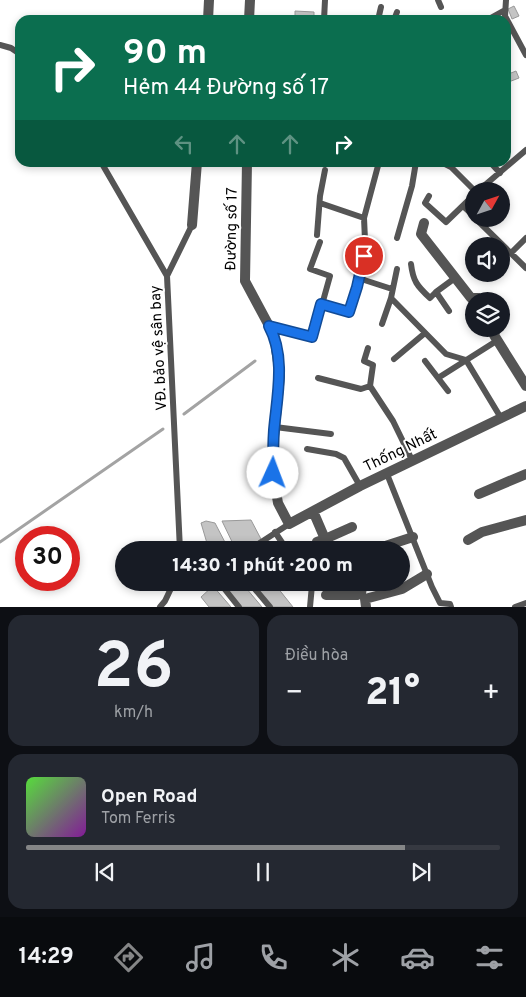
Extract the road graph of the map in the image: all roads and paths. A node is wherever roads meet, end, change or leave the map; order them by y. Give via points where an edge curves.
1 (209, 0) edge
2 (250, 0) edge
3 (325, 0) edge
4 (506, 0) edge
5 (381, 7) dead end
6 (505, 10) junction
7 (397, 12) dead end
8 (208, 15) edge
9 (249, 15) edge
10 (324, 15) edge
11 (379, 15) edge
12 (396, 15) edge
13 (496, 15) edge
14 (505, 15) edge
15 (511, 27) edge
16 (0, 44) edge
17 (15, 51) edge
18 (526, 55) edge
19 (526, 150) edge
20 (511, 163) edge
21 (104, 167) edge
22 (197, 167) edge
23 (247, 167) edge
24 (378, 167) edge
25 (415, 167) edge
26 (451, 167) edge
27 (495, 167) edge
28 (506, 167) edge
29 (325, 170) dead end
30 (500, 172) junction
31 (467, 182) edge
32 (487, 182) edge
33 (430, 196) dead end
34 (320, 203) junction
35 (463, 206) edge
36 (364, 218) junction
37 (424, 222) dead end
38 (192, 225) joint
39 (485, 228) edge
40 (397, 238) dead end
41 (526, 238) edge
42 (511, 253) junction
43 (411, 264) dead end
44 (526, 268) edge
45 (397, 269) dead end
46 (167, 276) junction
47 (358, 278) junction
48 (455, 278) junction
49 (392, 290) junction
50 (436, 292) junction
51 (466, 292) edge
52 (390, 298) junction
53 (321, 304) junction
54 (449, 311) dead end
55 (382, 324) dead end
56 (269, 326) junction
57 (425, 332) junction
58 (496, 337) edge
59 (498, 340) junction
60 (368, 348) dead end
61 (394, 359) dead end
62 (466, 360) junction
63 (425, 361) dead end
64 (318, 378) dead end
65 (438, 378) junction
66 (370, 386) junction
67 (526, 386) edge
68 (448, 391) dead end
69 (525, 410) edge
70 (501, 418) junction
71 (274, 427) junction
72 (331, 434) dead end
73 (307, 449) dead end
74 (413, 462) junction
75 (387, 474) junction
76 (526, 474) edge
77 (360, 486) junction
78 (479, 494) dead end
79 (314, 511) junction
80 (526, 520) edge
81 (289, 524) junction
82 (352, 527) dead end
83 (275, 532) junction
84 (413, 537) junction
85 (325, 539) junction
86 (468, 540) dead end
87 (180, 541) edge
88 (262, 541) edge
89 (282, 541) edge
90 (320, 541) edge
91 (401, 541) edge
92 (427, 574) junction
93 (170, 591) edge
94 (226, 591) edge
95 (257, 591) edge
96 (311, 591) edge
97 (359, 591) edge
98 (326, 595) dead end
99 (526, 603) edge
100 (160, 607) edge
101 (239, 607) edge
102 (270, 607) edge
103 (310, 607) edge
104 (366, 607) edge
105 (450, 607) edge
106 (515, 607) edge

1 - 8 street
2 - 9 street
3 - 10 lane
4 - 6 lane
5 - 11 lane
6 - 13 lane
6 - 14 lane
7 - 12 lane
15 - 18 lane
16 - 17 lane
19 - 20 lane
21 - 46 lane, VĐ. bảo vệ sân bay
22 - 38 street
23 - 56 street, Đường số 17 via 245,281
24 - 36 lane
25 - 40 lane
26 - 31 lane
27 - 30 lane
28 - 30 lane
29 - 34 lane
30 - 32 lane
33 - 35 lane via 425,203 446,222
34 - 36 lane
34 - 53 lane via 318,238 310,270 330,276
36 - 47 lane via 365,240
37 - 48 street via 421,234
38 - 46 lane
39 - 42 lane
41 - 42 lane
42 - 44 lane
43 - 50 lane via 413,278 420,288 430,298
45 - 49 lane
46 - 87 lane, VĐ. bảo vệ sân bay
47 - 49 lane
47 - 53 lane via 349,312
48 - 50 lane
48 - 51 street
49 - 52 lane
50 - 54 lane
52 - 55 lane
52 - 57 lane
53 - 56 lane via 312,337
56 - 71 street, Đường số 17 via 274,335 280,376
57 - 61 lane
57 - 62 lane via 446,354
58 - 59 street
59 - 62 lane
59 - 67 street
60 - 66 lane via 364,361 373,365
62 - 65 lane
62 - 70 lane
63 - 65 lane
64 - 66 lane via 361,389
65 - 68 lane
66 - 74 lane
69 - 70 street, Thống Nhất
70 - 74 street, Thống Nhất
71 - 72 lane
71 - 81 street, Đường số 17 via 273,473 278,503
73 - 77 lane via 344,458
74 - 75 street, Thống Nhất
75 - 77 street, Thống Nhất
75 - 84 lane
76 - 78 street
77 - 79 street, Thống Nhất
79 - 81 street, Thống Nhất
79 - 85 street
80 - 86 street via 482,532
81 - 83 lane
82 - 85 street
83 - 88 lane
83 - 89 lane
84 - 91 street
84 - 92 lane
85 - 90 street
92 - 104 street via 402,589 365,598
92 - 105 lane via 440,603 450,604
93 - 100 lane
94 - 101 lane
95 - 102 lane
96 - 103 lane
97 - 98 street via 356,595
99 - 106 lane

